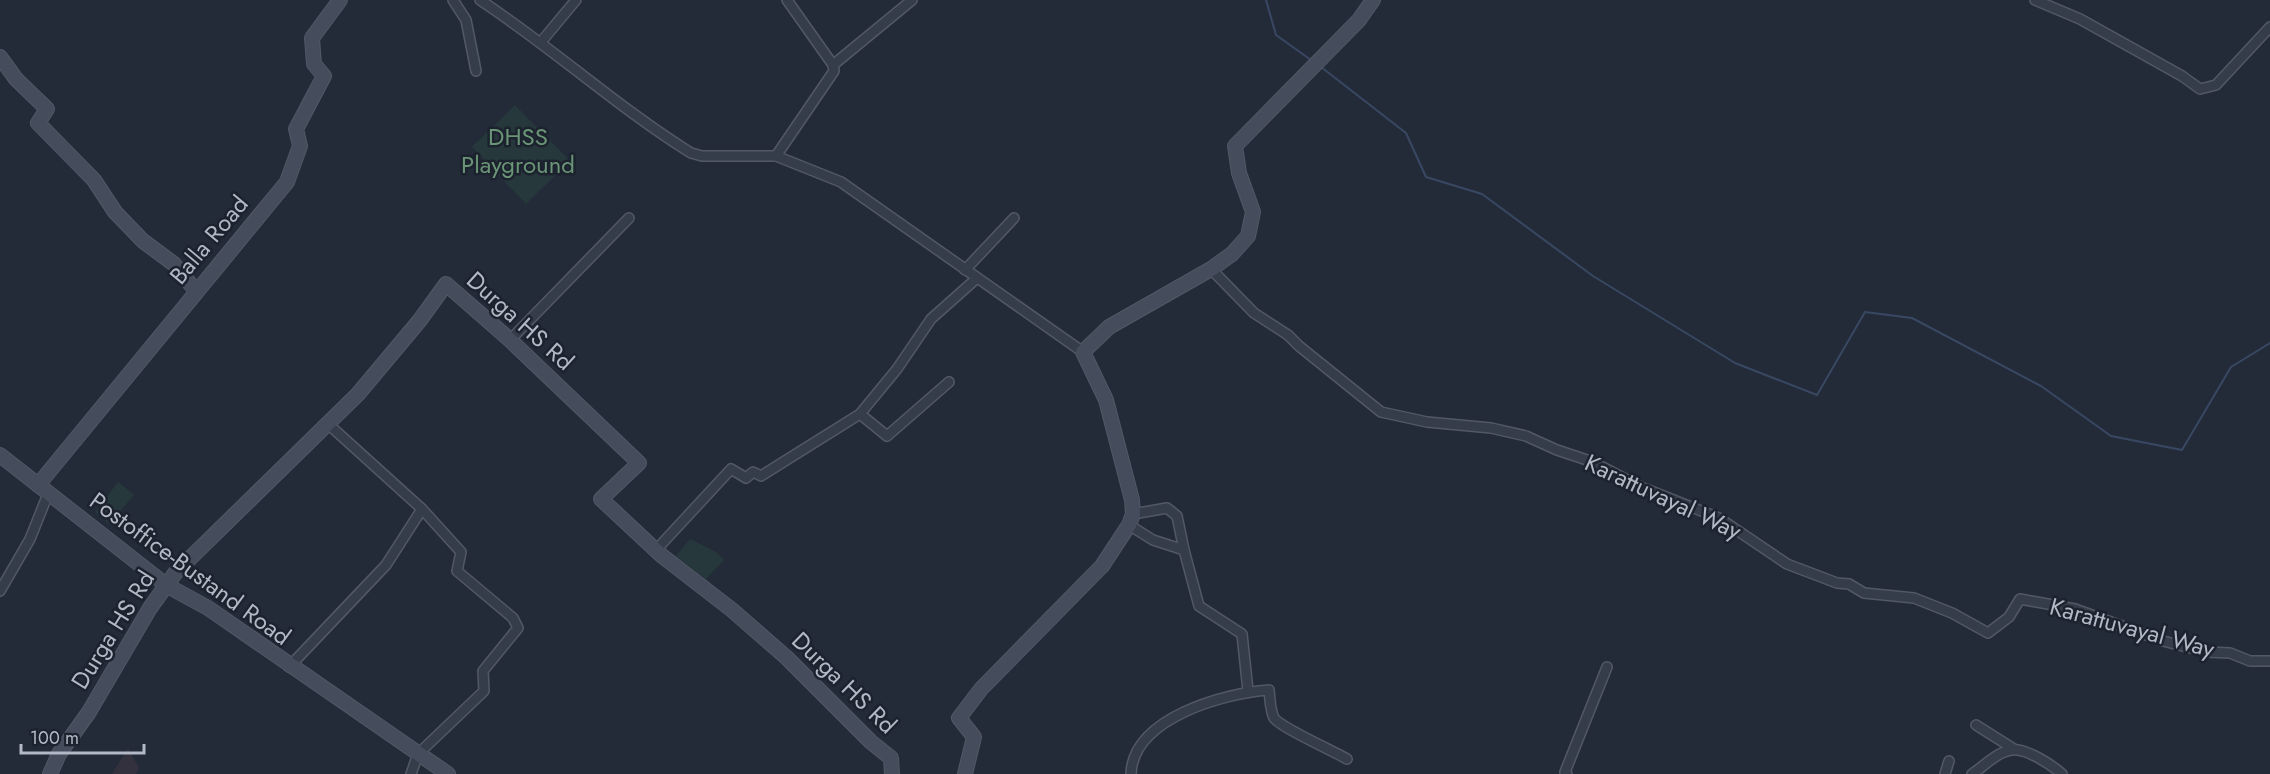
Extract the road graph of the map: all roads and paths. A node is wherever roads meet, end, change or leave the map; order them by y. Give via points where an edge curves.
1 (340, 0) edge
2 (453, 0) edge
3 (480, 0) edge
4 (576, 0) edge
5 (787, 0) edge
6 (912, 0) edge
7 (1373, 0) edge
8 (2035, 0) edge
9 (2270, 27) edge
10 (541, 42) junction
11 (0, 57) edge
12 (833, 65) junction
13 (476, 71) dead end
14 (776, 156) junction
15 (629, 218) dead end
16 (1014, 218) dead end
17 (1211, 269) junction
18 (965, 270) junction
19 (977, 278) junction
20 (196, 291) junction
21 (510, 340) junction
22 (1083, 352) junction
23 (949, 382) dead end
24 (860, 414) junction
25 (327, 423) junction
26 (0, 455) edge
27 (43, 490) junction
28 (422, 509) junction
29 (1131, 520) junction
30 (656, 550) junction
31 (1184, 550) junction
32 (166, 585) junction
33 (0, 591) edge
34 (2270, 661) edge
35 (289, 667) junction
36 (1607, 667) dead end
37 (1248, 692) junction
38 (1976, 725) dead end
39 (2014, 749) junction
40 (418, 754) junction
41 (1347, 759) dead end
42 (1949, 761) dead end
43 (50, 774) edge
44 (411, 774) edge
45 (448, 774) edge
46 (892, 774) edge
47 (965, 774) edge
48 (1131, 774) edge
49 (1567, 774) edge
50 (1945, 774) edge
51 (1972, 774) edge
52 (2062, 774) edge

1 - 20 street, Balla Road via 312,38 314,64 324,76 296,129 300,146 287,182
2 - 13 street via 466,20
3 - 10 street
4 - 10 street
5 - 12 street
6 - 12 street
7 - 17 street via 1359,20 1235,146 1252,220 1248,236 1233,254
8 - 9 street via 2080,19 2200,90 2216,85
10 - 14 street via 596,87 691,153
11 - 20 street via 47,109 38,123 94,180 115,213 174,264
12 - 14 street via 833,76
14 - 18 street via 841,182
15 - 21 street
16 - 18 street
17 - 22 street via 1110,327
17 - 34 street, Karattuvayal Way via 1254,313 1288,335 1381,412 1526,436 1719,518 1787,564 1849,584 1864,593 1914,598 1988,633 2009,617 2020,599 2075,609 2206,652
18 - 19 street
19 - 22 street
19 - 24 street via 931,319
20 - 27 street, Balla Road via 134,366
21 - 25 street, Durga HS Rd via 446,284 392,356
21 - 30 street, Durga HS Rd via 639,463 601,499
22 - 29 street via 1106,400 1132,500
23 - 24 street via 887,436
24 - 30 street via 761,476 753,472 746,478 731,470
25 - 28 street
25 - 32 street, Durga HS Rd
26 - 27 street, Postoffice-Bustand Road
27 - 32 street, Postoffice-Bustand Road
27 - 33 street via 30,538
28 - 35 street via 386,565
28 - 40 street via 461,552 457,571 513,618 518,628 483,670 484,691
29 - 31 street via 1153,540
29 - 31 street via 1167,508 1177,516
29 - 47 street via 1102,566 981,690 959,718 974,737
30 - 46 street, Durga HS Rd via 787,658 891,758
31 - 37 street via 1198,606 1242,634
32 - 35 street, Postoffice-Bustand Road via 208,608
32 - 43 street, Durga HS Rd
35 - 40 street, Postoffice-Bustand Road
36 - 49 street
37 - 41 street via 1269,690 1273,716 1282,727
37 - 48 street via 1174,715 1143,744
38 - 39 street
39 - 51 street
39 - 52 street via 2050,763
40 - 44 street
40 - 45 street, Postoffice-Bustand Road
42 - 50 street

